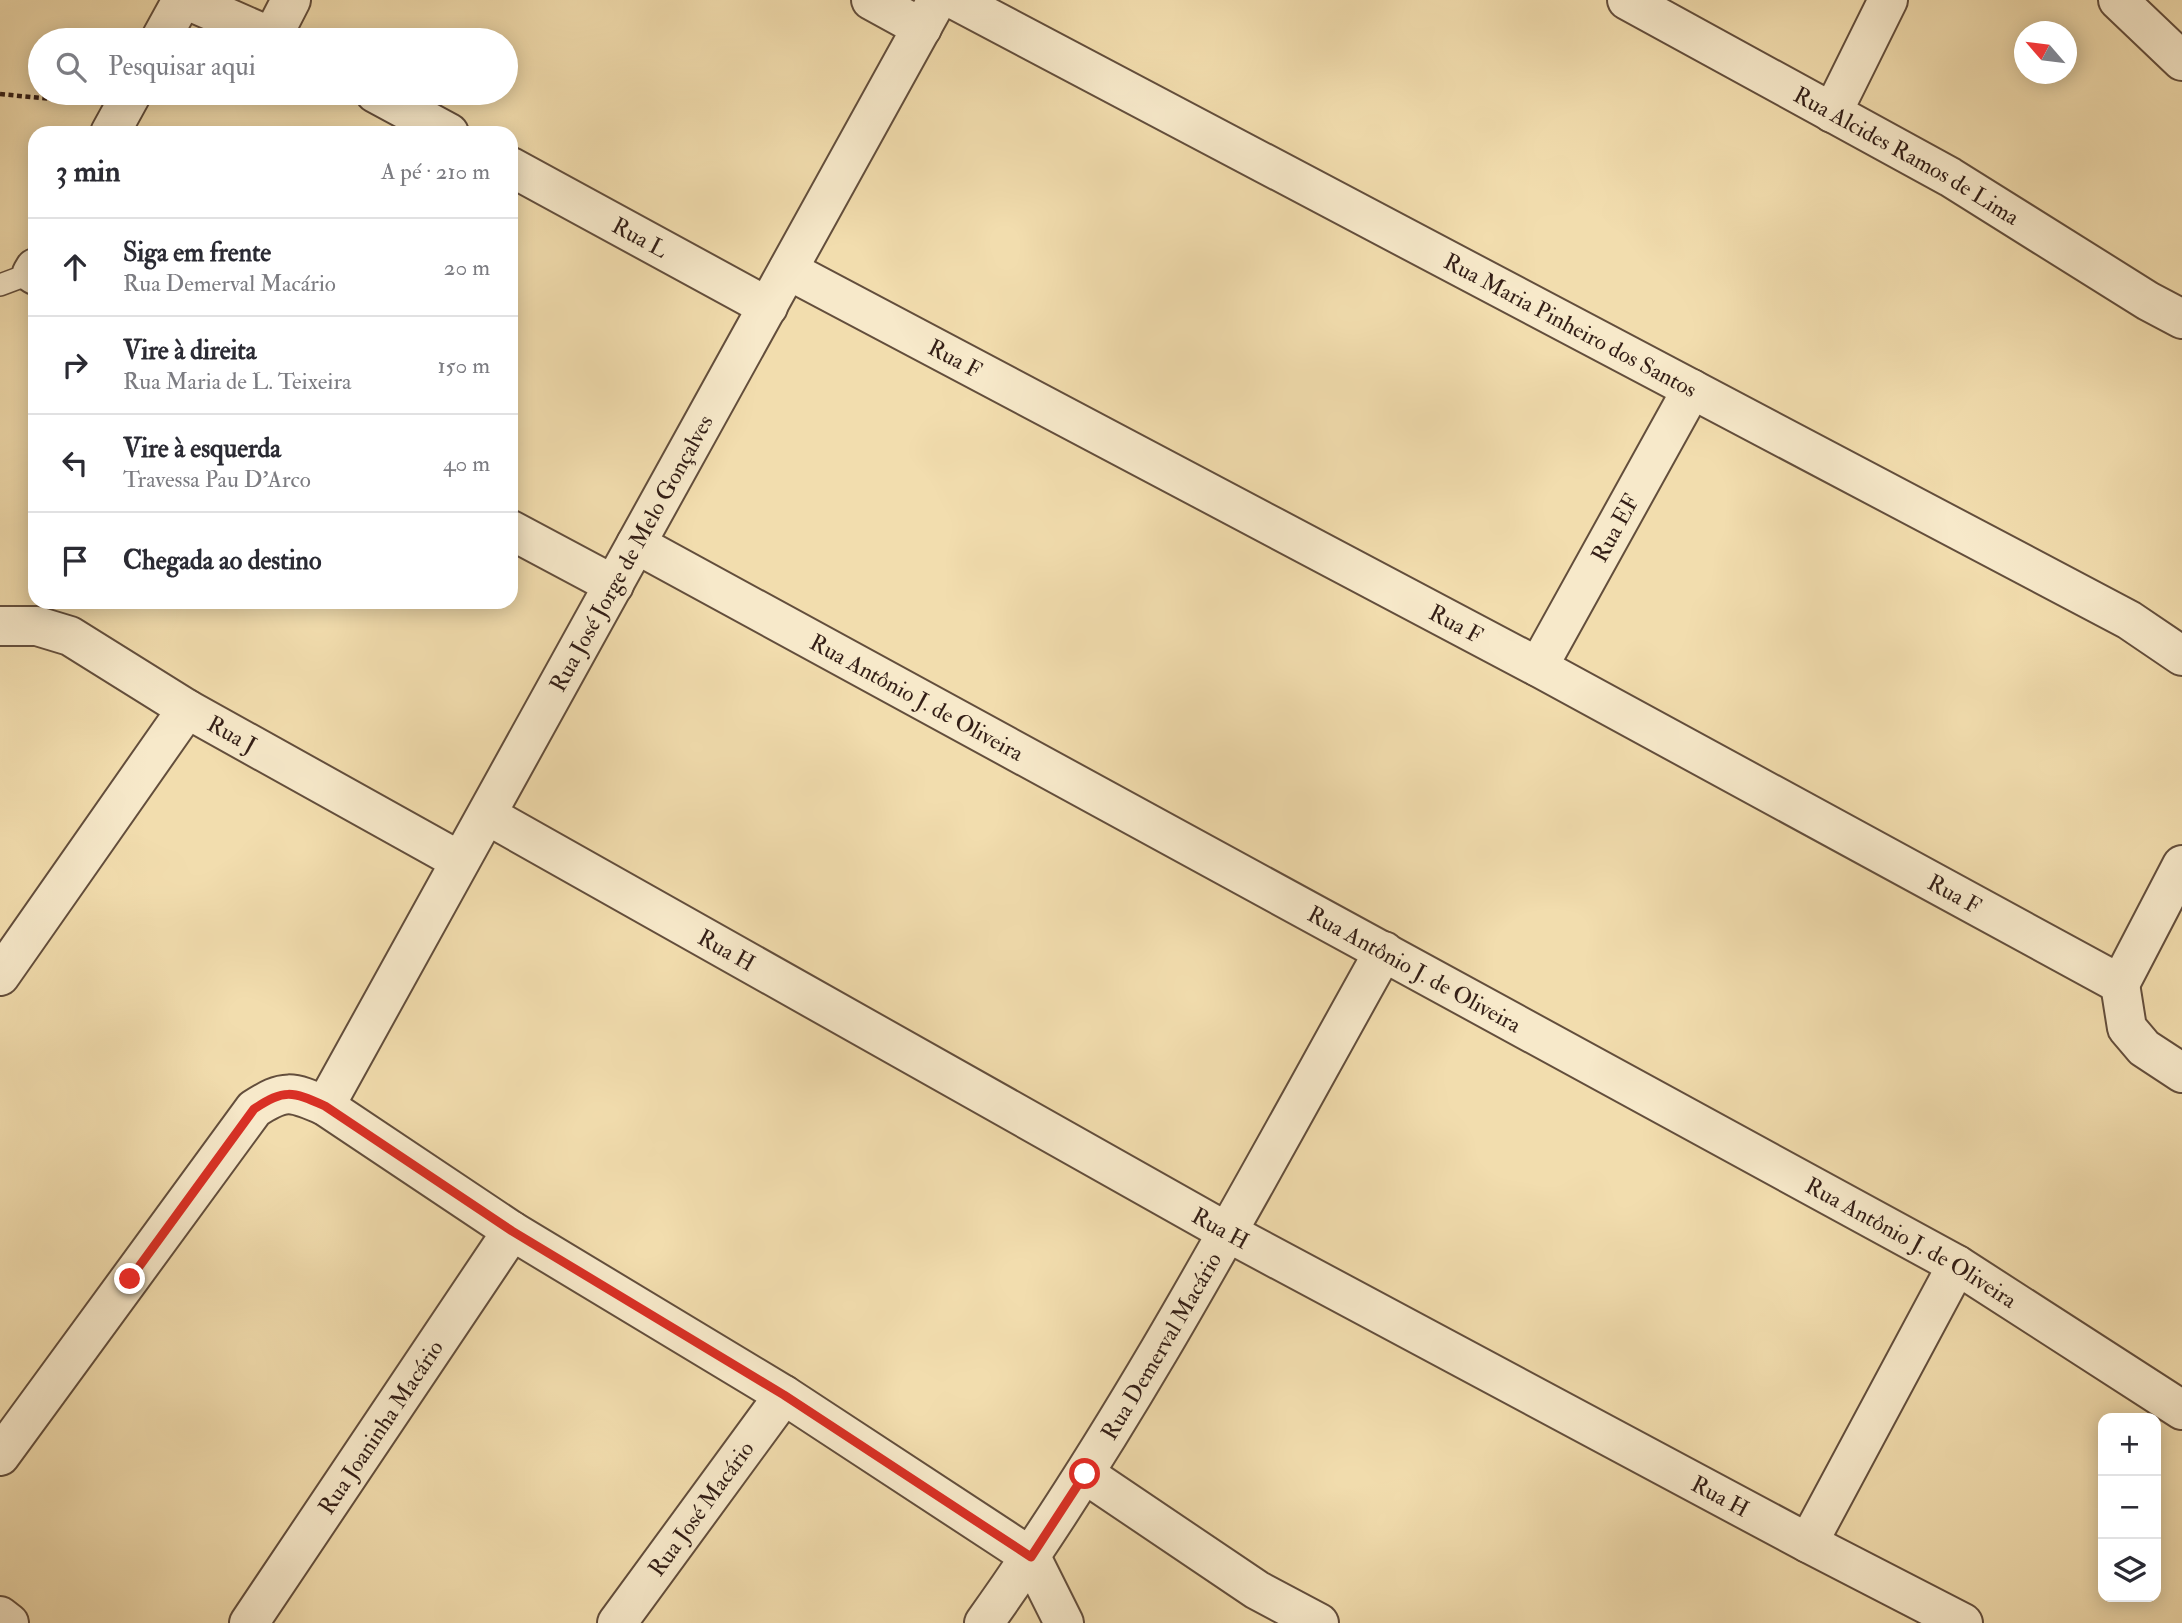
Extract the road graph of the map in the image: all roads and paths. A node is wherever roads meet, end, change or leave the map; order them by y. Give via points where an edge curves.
1 (184, 0) edge
2 (291, 0) edge
3 (871, 0) edge
4 (955, 0) edge
5 (1627, 0) edge
6 (1888, 0) edge
7 (2118, 0) edge
8 (930, 14) edge
9 (167, 28) edge
10 (249, 28) edge
11 (280, 28) edge
12 (2179, 52) edge
13 (0, 93) edge
14 (28, 97) edge
15 (81, 105) edge
16 (396, 105) edge
17 (122, 111) edge
18 (1832, 113) junction
19 (436, 126) edge
20 (518, 171) edge
21 (788, 270) junction
22 (768, 307) junction
23 (2182, 319) edge
24 (1692, 389) junction
25 (518, 534) edge
26 (636, 544) junction
27 (614, 585) junction
28 (0, 626) edge
29 (2182, 656) edge
30 (1538, 667) junction
31 (187, 709) junction
32 (487, 815) junction
33 (460, 861) junction
34 (2182, 865) edge
35 (1384, 951) junction
36 (0, 976) edge
37 (2120, 984) junction
38 (2182, 1073) edge
39 (325, 1106) junction
40 (512, 1231) junction
41 (1227, 1232) junction
42 (1957, 1265) junction
43 (784, 1395) junction
44 (2182, 1410) edge
45 (0, 1456) edge
46 (1085, 1474) junction
47 (1808, 1543) junction
48 (1031, 1557) junction
49 (0, 1616) edge
50 (9, 1623) edge
51 (249, 1623) edge
52 (617, 1623) edge
53 (984, 1623) edge
54 (1064, 1623) edge
55 (1319, 1623) edge
56 (1963, 1623) edge

1 - 9 street
1 - 10 street
2 - 11 street
3 - 8 street
4 - 24 street, Rua Maria Pinheiro dos Santos
5 - 18 street, Rua Alcides Ramos de Lima
6 - 18 street
7 - 12 street
8 - 21 street, Rua José Jorge de Melo Gonçalves
13 - 14 path
15 - 17 path
16 - 19 street
18 - 23 street, Rua Alcides Ramos de Lima via 1950,177
20 - 22 street, Rua L
21 - 22 street, Rua José Jorge de Melo Gonçalves
21 - 30 street, Rua F
22 - 26 street, Rua José Jorge de Melo Gonçalves
24 - 29 street, Rua Maria Pinheiro dos Santos via 2129,620
24 - 30 street, Rua EF
25 - 27 street
26 - 27 street, Rua José Jorge de Melo Gonçalves
26 - 35 street, Rua Antônio J. de Oliveira
27 - 32 street, Rua José Jorge de Melo Gonçalves
28 - 31 street, Rua J via 37,626 70,636
30 - 37 street, Rua F
31 - 33 street, Rua J
31 - 36 street
32 - 33 street, Rua José Jorge de Melo Gonçalves
32 - 41 street, Rua H
33 - 39 street, Rua José Jorge de Melo Gonçalves
34 - 37 street
35 - 41 street, Rua Demerval Macário
35 - 42 street, Rua Antônio J. de Oliveira
37 - 38 street via 2127,1028 2144,1048
39 - 40 street
39 - 45 street via 300,1095 277,1094 254,1109
40 - 43 street
40 - 51 street, Rua Joaninha Macário
41 - 46 street, Rua Demerval Macário
41 - 47 street, Rua H
42 - 44 street, Rua Antônio J. de Oliveira
42 - 47 street
43 - 48 street
43 - 52 street, Rua José Macário
46 - 48 street, Rua Demerval Macário
46 - 55 street via 1257,1590
47 - 56 street, Rua H
48 - 53 street, Rua Demerval Macário
48 - 54 street
49 - 50 street

